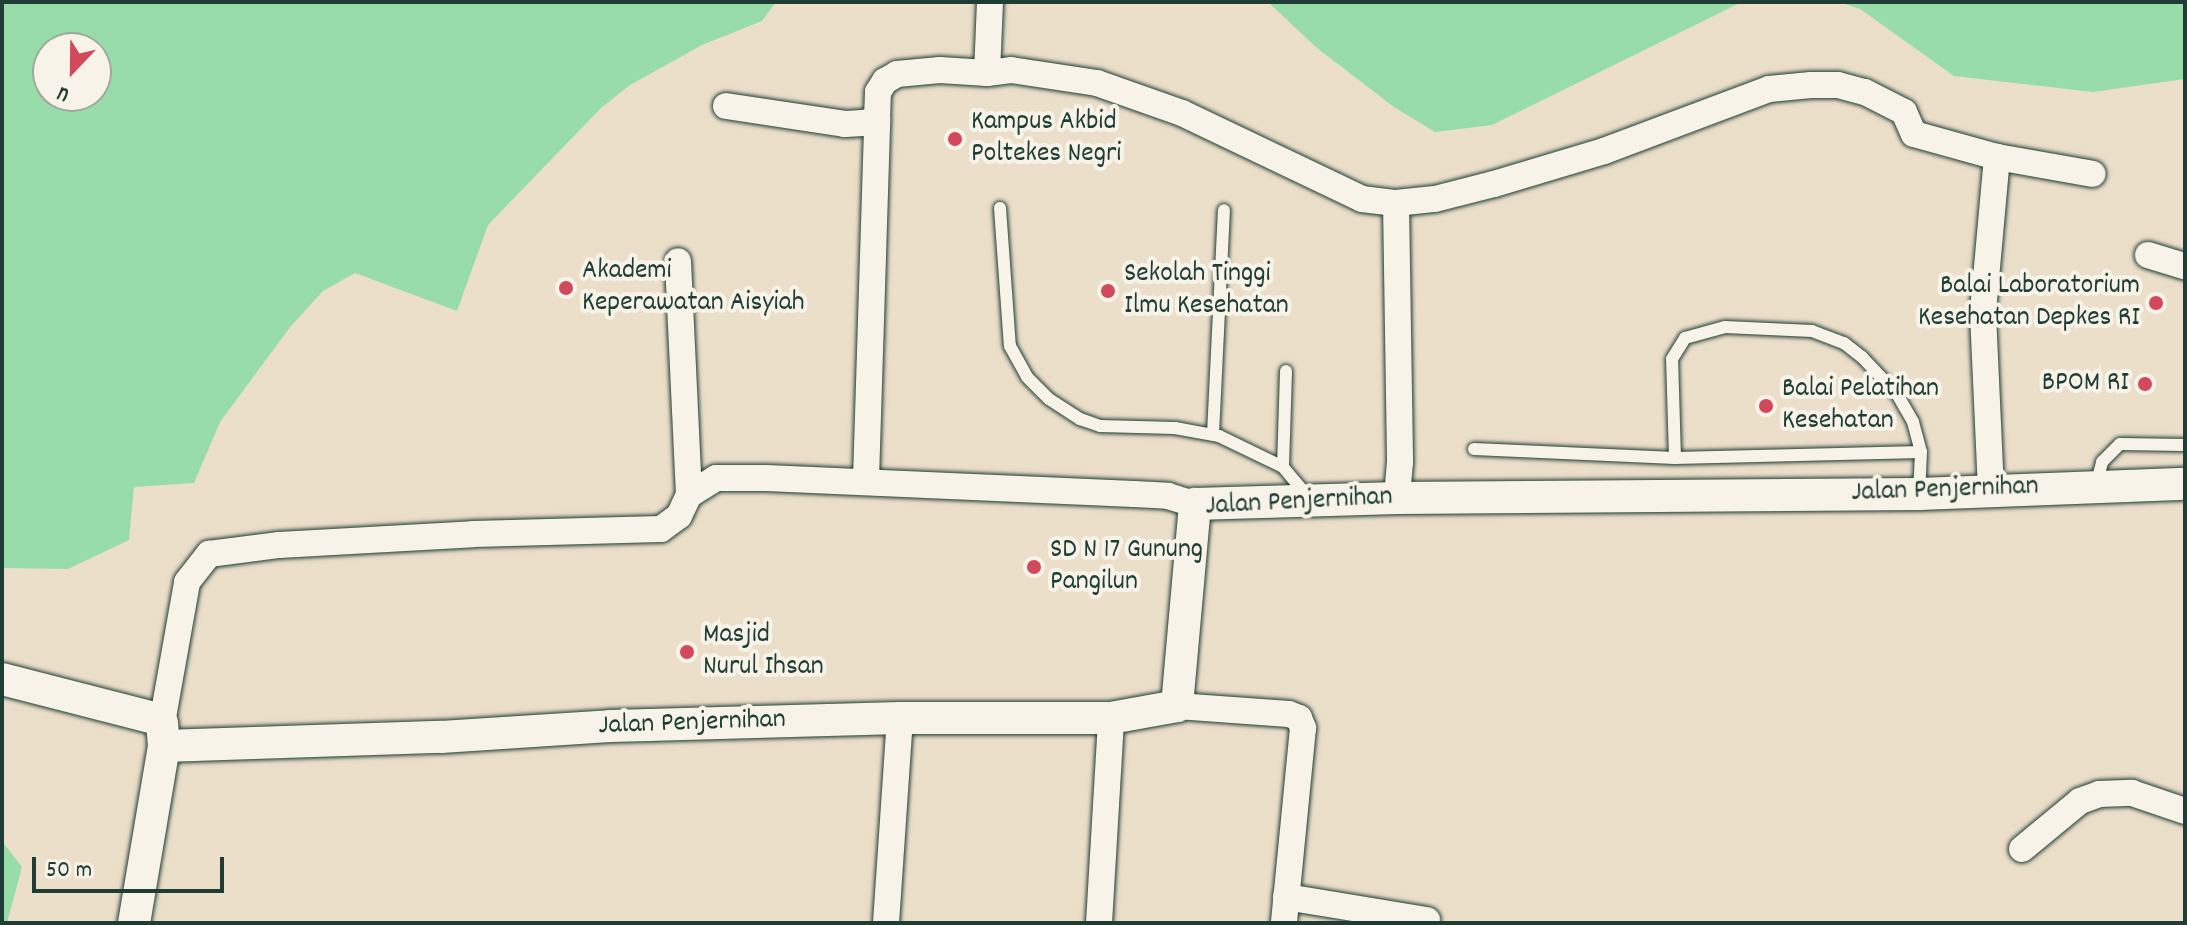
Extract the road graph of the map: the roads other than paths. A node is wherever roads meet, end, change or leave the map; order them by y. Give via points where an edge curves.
1 (990, 2) edge
2 (987, 73) junction
3 (726, 106) dead end
4 (877, 120) junction
5 (1997, 157) junction
6 (2093, 174) dead end
7 (1396, 203) junction
8 (1000, 208) dead end
9 (1224, 210) dead end
10 (2148, 255) dead end
11 (678, 261) dead end
12 (2185, 266) edge
13 (1286, 371) dead end
14 (1213, 434) junction
15 (2185, 445) edge
16 (1474, 449) dead end
17 (1921, 452) junction
18 (1675, 458) junction
19 (1283, 467) junction
20 (866, 479) junction
21 (2185, 484) edge
22 (2096, 485) junction
23 (1991, 490) junction
24 (1919, 494) junction
25 (689, 495) junction
26 (1397, 498) junction
27 (1310, 500) junction
28 (1195, 504) junction
29 (2, 679) edge
30 (1177, 706) junction
31 (900, 718) junction
32 (1111, 718) junction
33 (163, 734) junction
34 (2185, 811) edge
35 (2022, 849) dead end
36 (1285, 910) edge
37 (1427, 920) dead end
38 (134, 923) edge
39 (886, 923) edge
40 (1099, 923) edge

1 - 2 street
2 - 4 street via 897,74 878,92
2 - 7 street via 1011,70 1097,83 1182,113 1362,199
3 - 4 street via 845,124
4 - 20 street
5 - 6 street
5 - 7 street via 1914,134 1904,112 1865,92 1811,85 1769,89 1604,151 1494,184
5 - 23 street via 1983,311
7 - 26 street
8 - 14 lane via 1010,346 1027,377 1049,399 1100,426
9 - 14 lane
10 - 12 street
11 - 25 street
13 - 19 lane
14 - 19 lane
15 - 22 lane via 2120,444 2102,462
16 - 18 lane
17 - 18 lane
17 - 18 lane via 1913,422 1897,394 1844,343 1812,331 1725,327 1685,338 1672,359
17 - 24 lane
19 - 27 lane
20 - 25 street via 716,478
20 - 28 street via 1168,496
21 - 22 street, Jalan Penjernihan
22 - 23 street, Jalan Penjernihan
23 - 24 street, Jalan Penjernihan
24 - 26 street, Jalan Penjernihan
25 - 33 street via 679,516 661,529 473,534 209,554 187,582
26 - 27 street, Jalan Penjernihan
27 - 28 street, Jalan Penjernihan
28 - 30 street, Jalan Penjernihan
29 - 33 street via 154,718
30 - 32 street, Jalan Penjernihan
30 - 36 street via 1299,718 1303,728
31 - 32 street, Jalan Penjernihan
31 - 33 street, Jalan Penjernihan via 625,725 441,737
31 - 39 street
32 - 40 street
33 - 38 street
34 - 35 street via 2132,793 2099,794 2080,801
36 - 37 street

